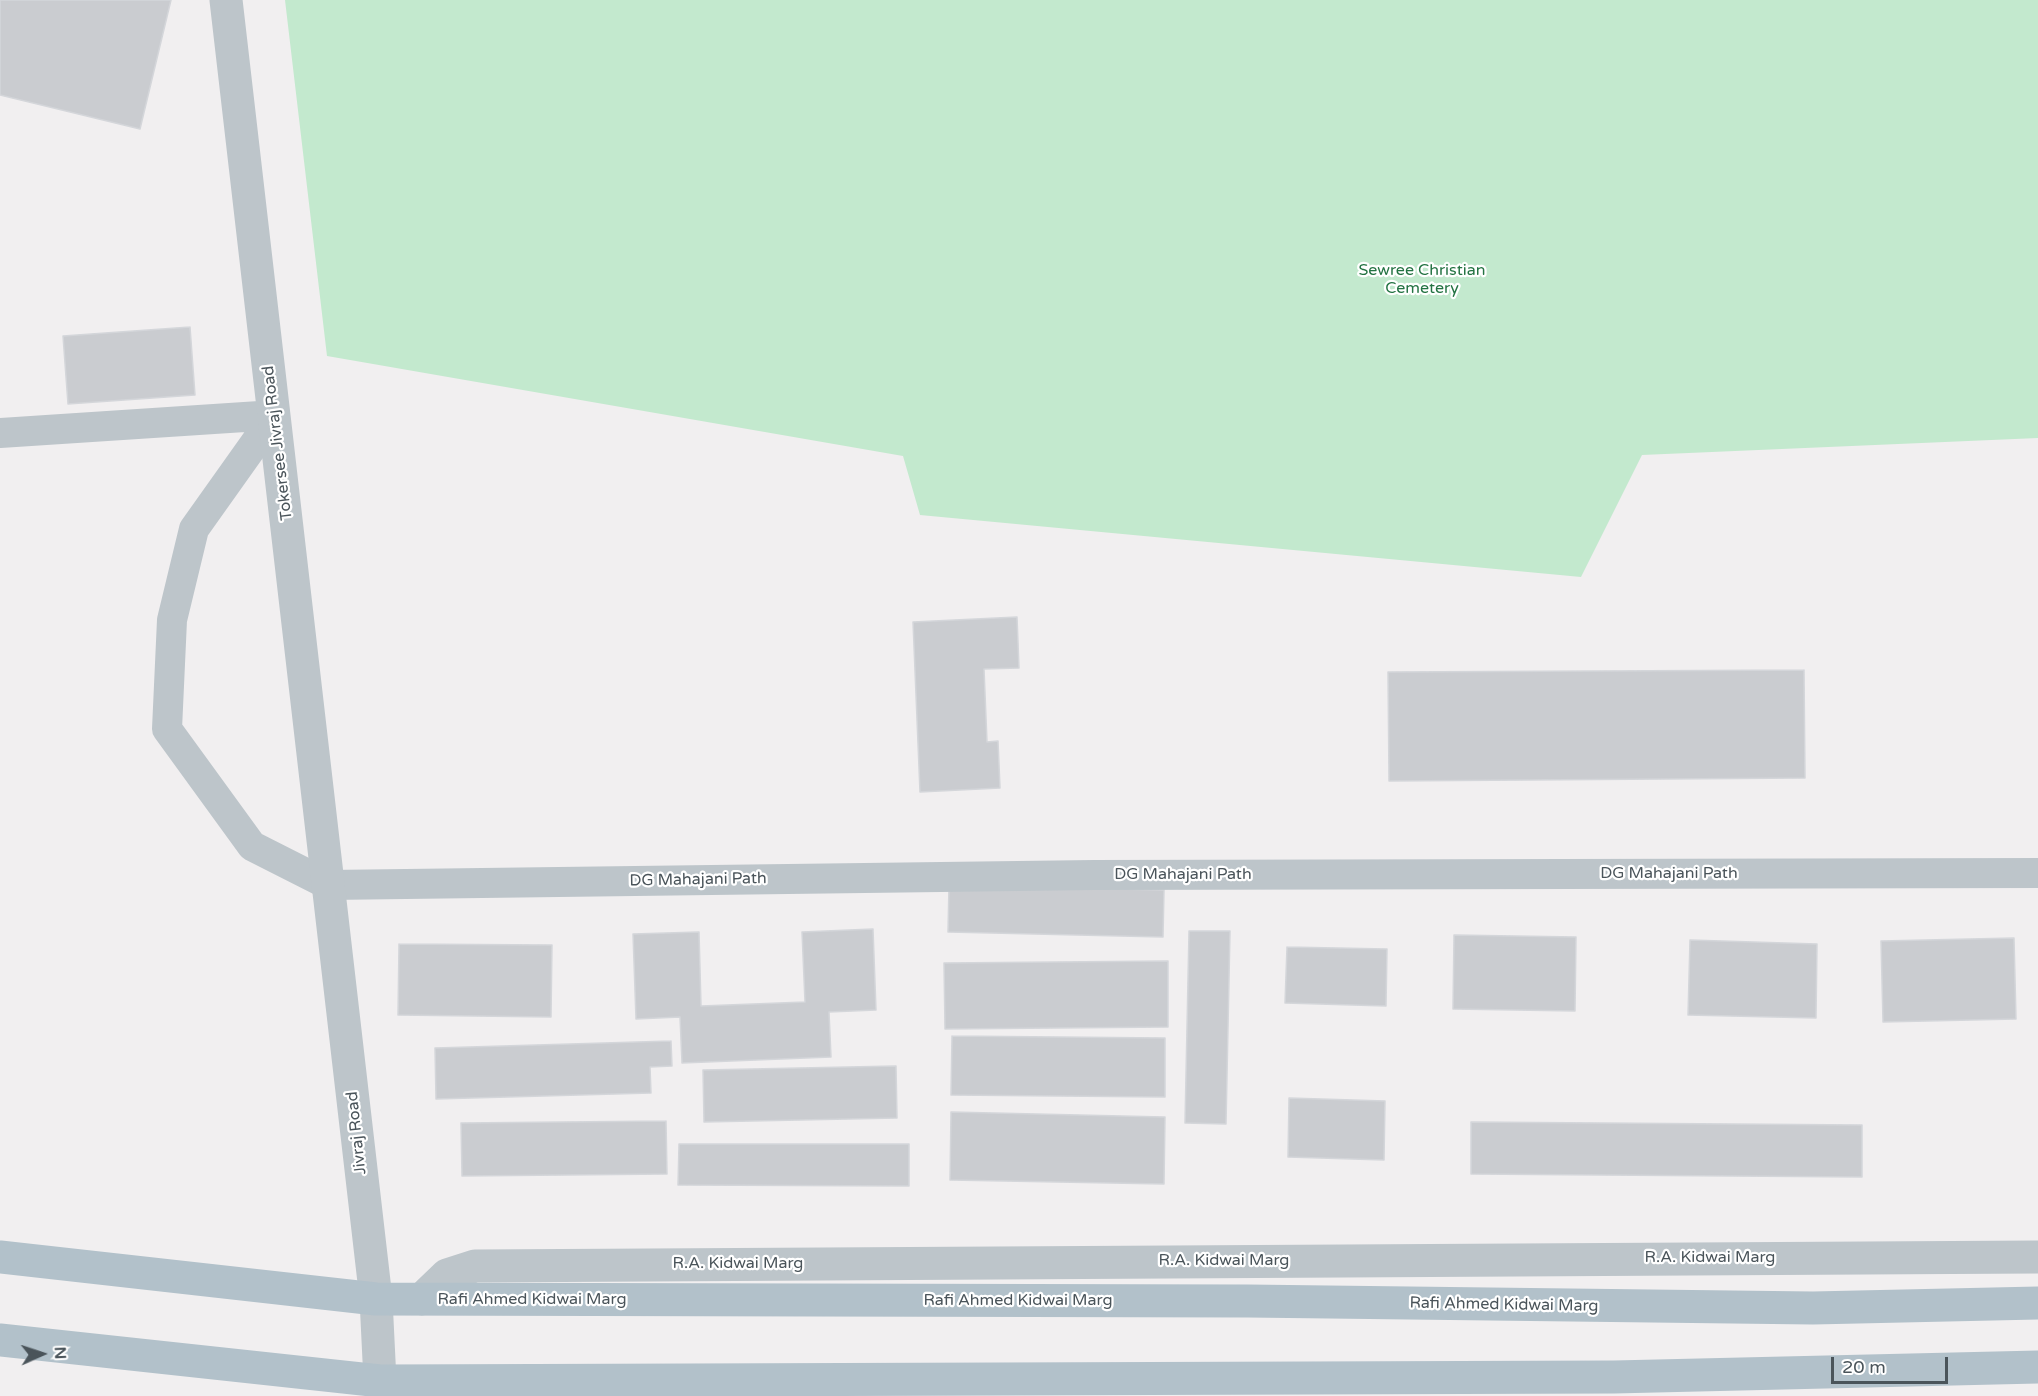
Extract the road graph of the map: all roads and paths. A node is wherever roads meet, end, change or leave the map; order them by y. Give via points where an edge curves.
1 (226, 0) edge
2 (275, 415) junction
3 (0, 433) edge
4 (2038, 873) edge
5 (329, 885) junction
6 (0, 1257) edge
7 (2038, 1257) edge
8 (376, 1299) junction
9 (422, 1299) junction
10 (2038, 1303) edge
11 (0, 1340) edge
12 (2038, 1367) edge
13 (380, 1381) junction
14 (436, 1388) edge

1 - 2 street, Tokersee Jivraj Road
2 - 3 street
2 - 5 street, Tokersee Jivraj Road
2 - 5 street via 194,529 172,620 167,729 252,846
4 - 5 street, DG Mahajani Path via 1094,875
5 - 8 street, Jivraj Road
6 - 8 main road, Rafi Ahmed Kidwai Marg
7 - 9 street, R.A. Kidwai Marg via 475,1266 447,1275
8 - 9 main road, Rafi Ahmed Kidwai Marg
8 - 13 street, Jivraj Road
9 - 10 main road, Rafi Ahmed Kidwai Marg via 1224,1301 1813,1308
11 - 13 main road
12 - 14 main road via 1614,1377
13 - 14 main road

